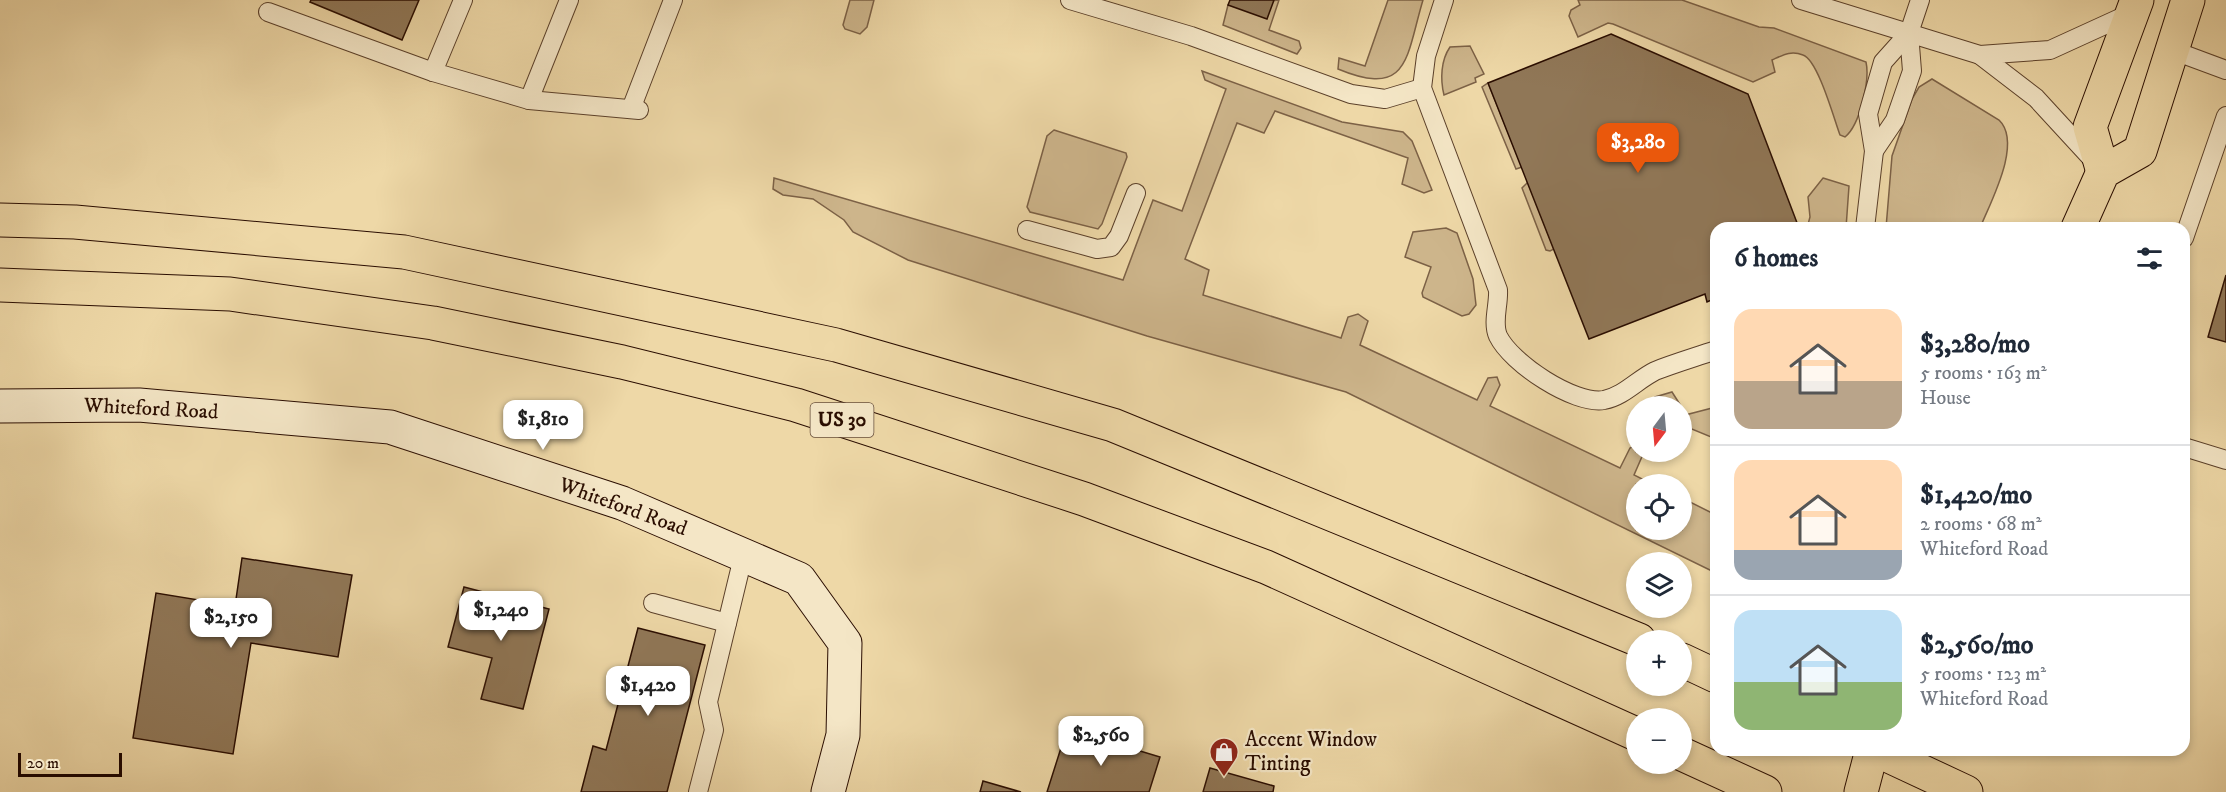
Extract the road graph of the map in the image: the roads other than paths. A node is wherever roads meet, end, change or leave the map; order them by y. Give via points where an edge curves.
1 (463, 0) edge
2 (569, 0) edge
3 (673, 0) edge
4 (1070, 0) edge
5 (1444, 0) edge
6 (1801, 0) edge
7 (1920, 0) edge
8 (2188, 0) edge
9 (2135, 6) edge
10 (268, 12) dead end
11 (1909, 33) junction
12 (2172, 50) junction
13 (1980, 55) junction
14 (2226, 70) edge
15 (433, 72) junction
16 (1422, 88) junction
17 (529, 100) junction
18 (2226, 116) edge
19 (1874, 151) junction
20 (2103, 172) junction
21 (1136, 193) dead end
22 (0, 220) edge
23 (1866, 222) edge
24 (2081, 222) edge
25 (2190, 222) edge
26 (1027, 230) dead end
27 (0, 285) edge
28 (1710, 352) edge
29 (0, 406) edge
30 (2190, 449) edge
31 (2226, 460) edge
32 (744, 553) junction
33 (653, 603) dead end
34 (727, 623) junction
35 (1626, 635) edge
36 (1692, 665) edge
37 (1710, 673) edge
38 (1626, 729) edge
39 (1872, 756) edge
40 (1887, 756) edge
41 (1692, 759) edge
42 (698, 792) edge
43 (828, 792) edge
44 (1765, 792) edge
45 (1861, 792) edge
46 (1966, 792) edge

1 - 15 lane
2 - 17 lane
3 - 17 lane via 635,109
4 - 16 lane via 1191,36 1351,94 1385,99
5 - 16 lane via 1426,56
6 - 11 lane
7 - 11 lane
8 - 12 main road
9 - 13 lane via 2050,50
9 - 20 main road via 2090,127
10 - 15 lane
11 - 13 lane
11 - 19 lane via 1912,72 1895,120
11 - 19 lane via 1883,62 1868,114
12 - 14 lane
12 - 20 main road via 2140,151
13 - 20 lane via 2036,98
15 - 17 lane
16 - 28 lane via 1498,290 1498,334 1518,362 1586,399 1602,400 1619,395 1654,372
18 - 25 lane
19 - 23 lane
20 - 24 main road
21 - 26 lane via 1111,247 1097,249
22 - 35 main road via 75,222 404,252 836,345 1113,425
27 - 38 main road, US 30 via 230,294 433,323 622,362 796,405 1084,499 1266,567
29 - 32 street, Whiteford Road via 139,405 390,427 622,503
30 - 31 lane
32 - 34 lane
32 - 43 street, Whiteford Road via 799,579 845,643 843,735
33 - 34 lane
34 - 42 lane via 708,702 714,730
36 - 37 main road
39 - 45 main road
40 - 46 main road
41 - 44 main road

